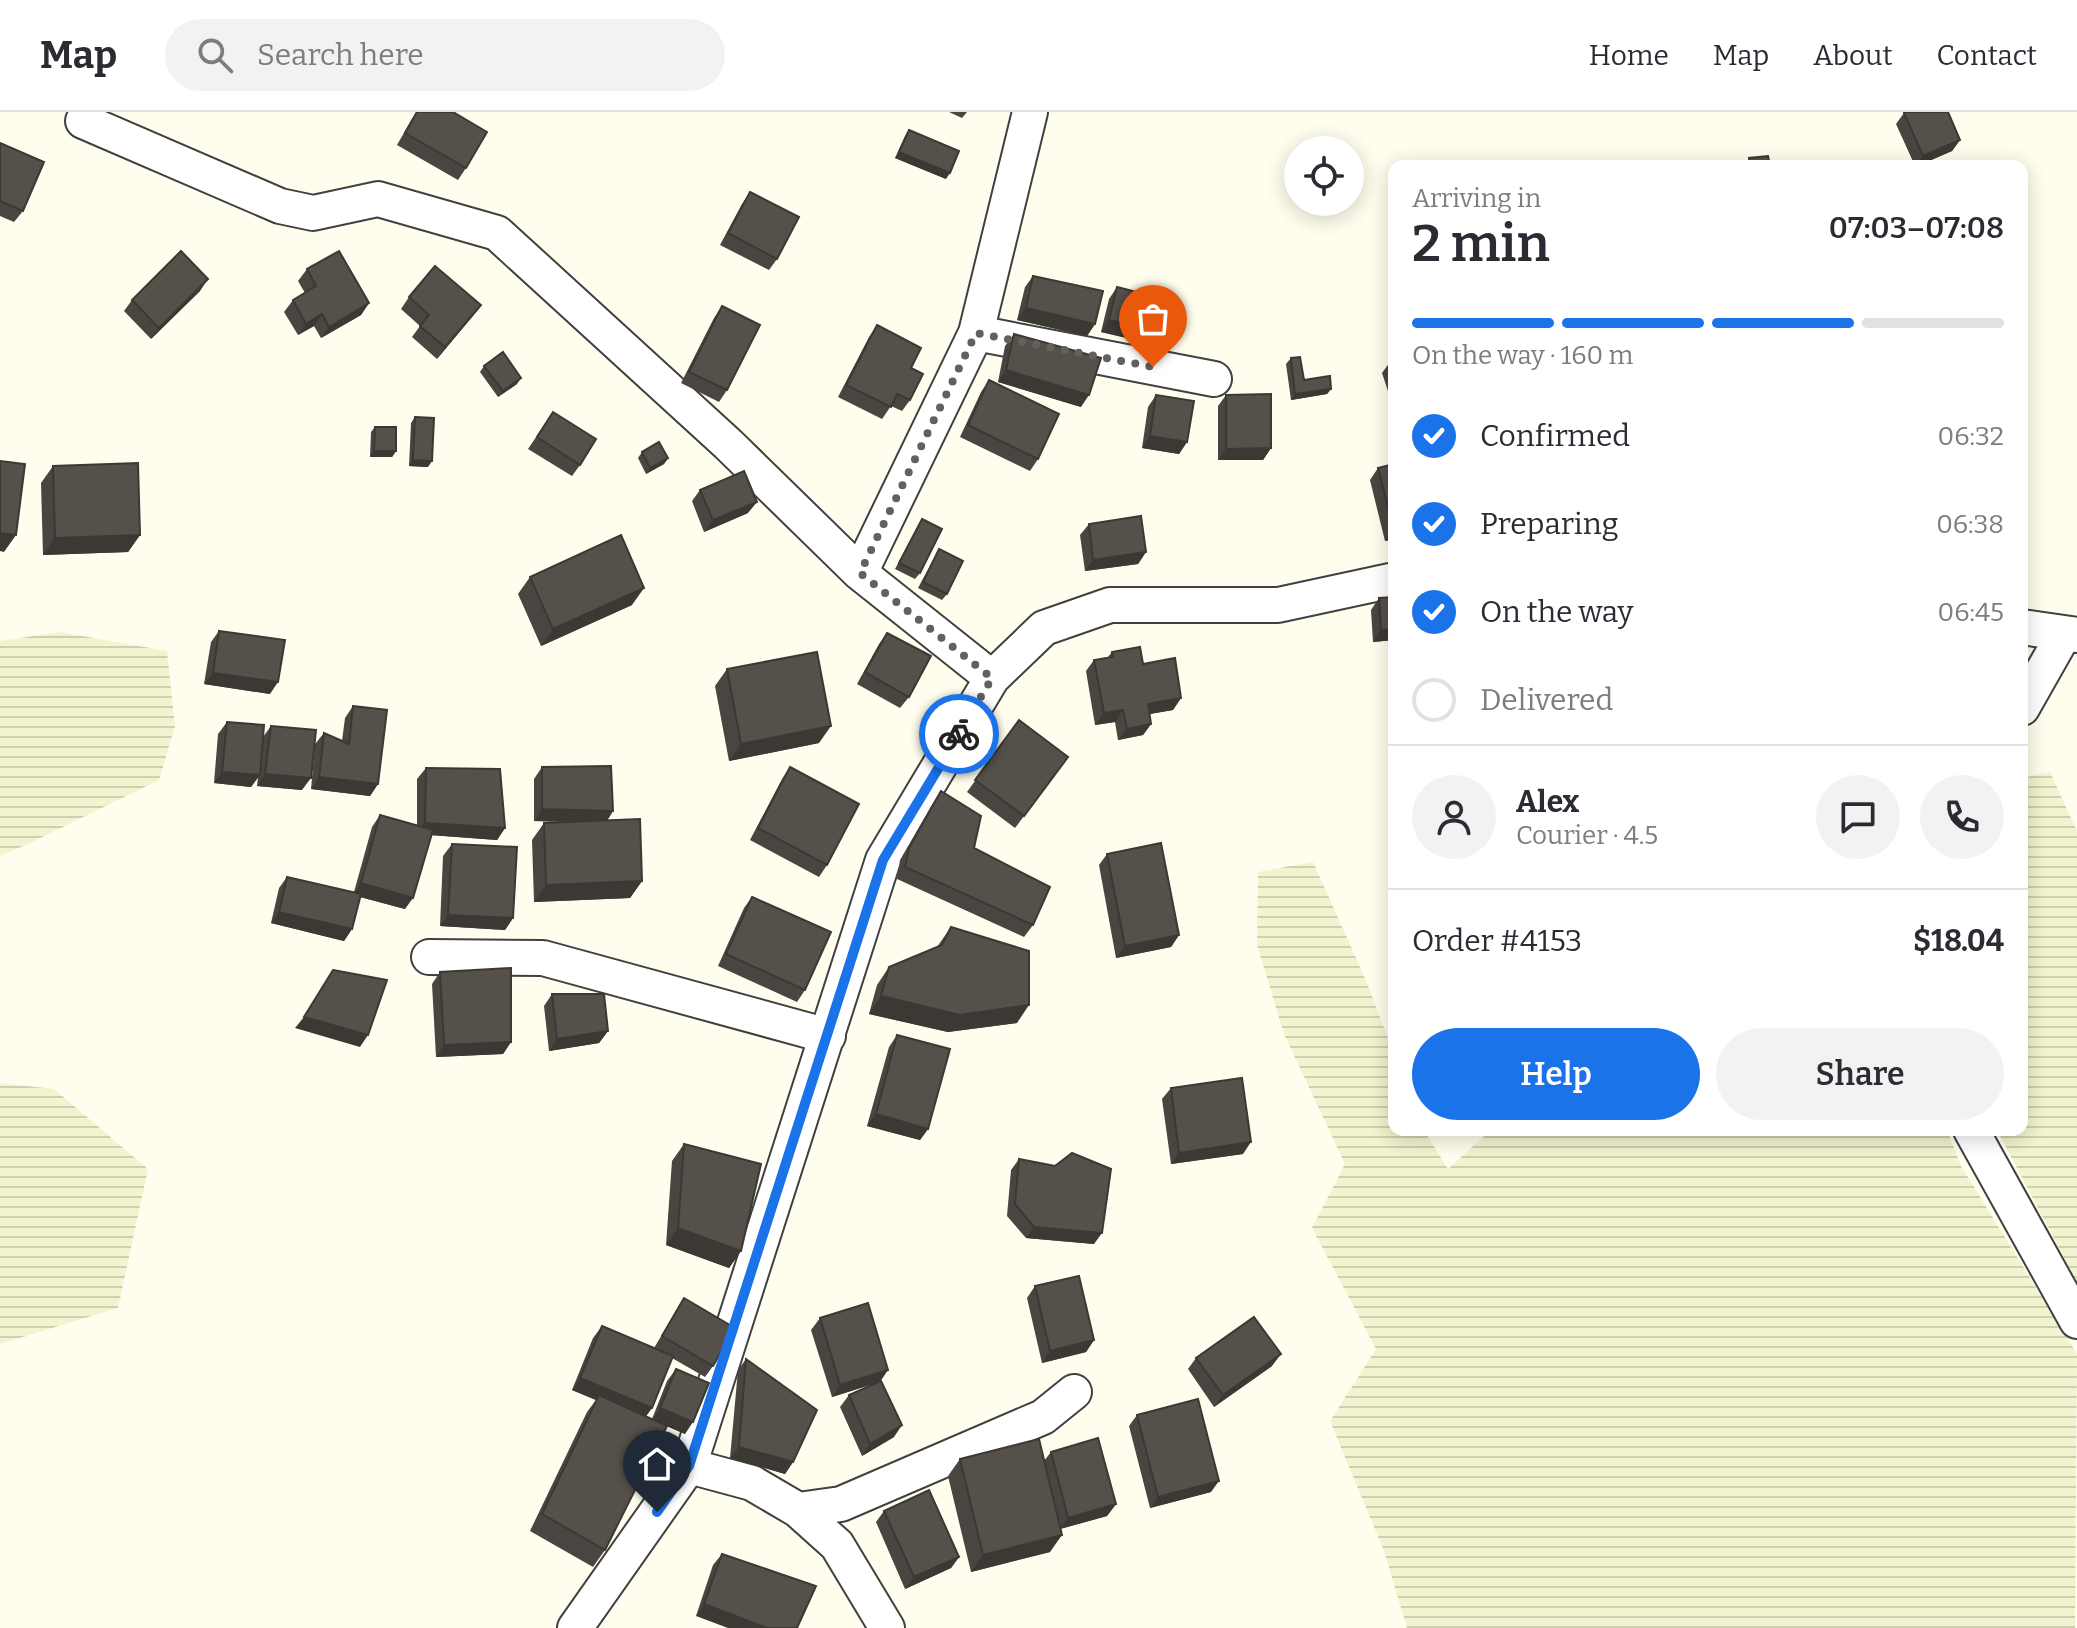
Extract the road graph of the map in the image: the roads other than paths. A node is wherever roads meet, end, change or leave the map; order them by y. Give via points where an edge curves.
1 (1030, 112) edge
2 (83, 121) dead end
3 (976, 333) junction
4 (1214, 379) dead end
5 (860, 573) junction
6 (1388, 581) edge
7 (2028, 628) edge
8 (2071, 634) edge
9 (992, 678) junction
10 (2028, 699) edge
11 (429, 957) dead end
12 (828, 1036) junction
13 (1974, 1136) edge
14 (2077, 1321) edge
15 (1074, 1392) dead end
16 (689, 1466) junction
17 (798, 1510) junction
18 (575, 1628) edge
19 (887, 1628) edge

1 - 3 street
2 - 5 street via 280,206 313,213 378,199 497,233
3 - 4 street
3 - 5 street
5 - 9 street
6 - 9 street via 1278,605 1110,605 1044,628
7 - 8 street
8 - 10 street
9 - 12 street via 883,860
11 - 12 street via 543,958
12 - 16 street
13 - 14 street
15 - 17 street via 1043,1417 841,1504
16 - 17 street via 752,1483
16 - 18 street
17 - 19 street via 837,1545

